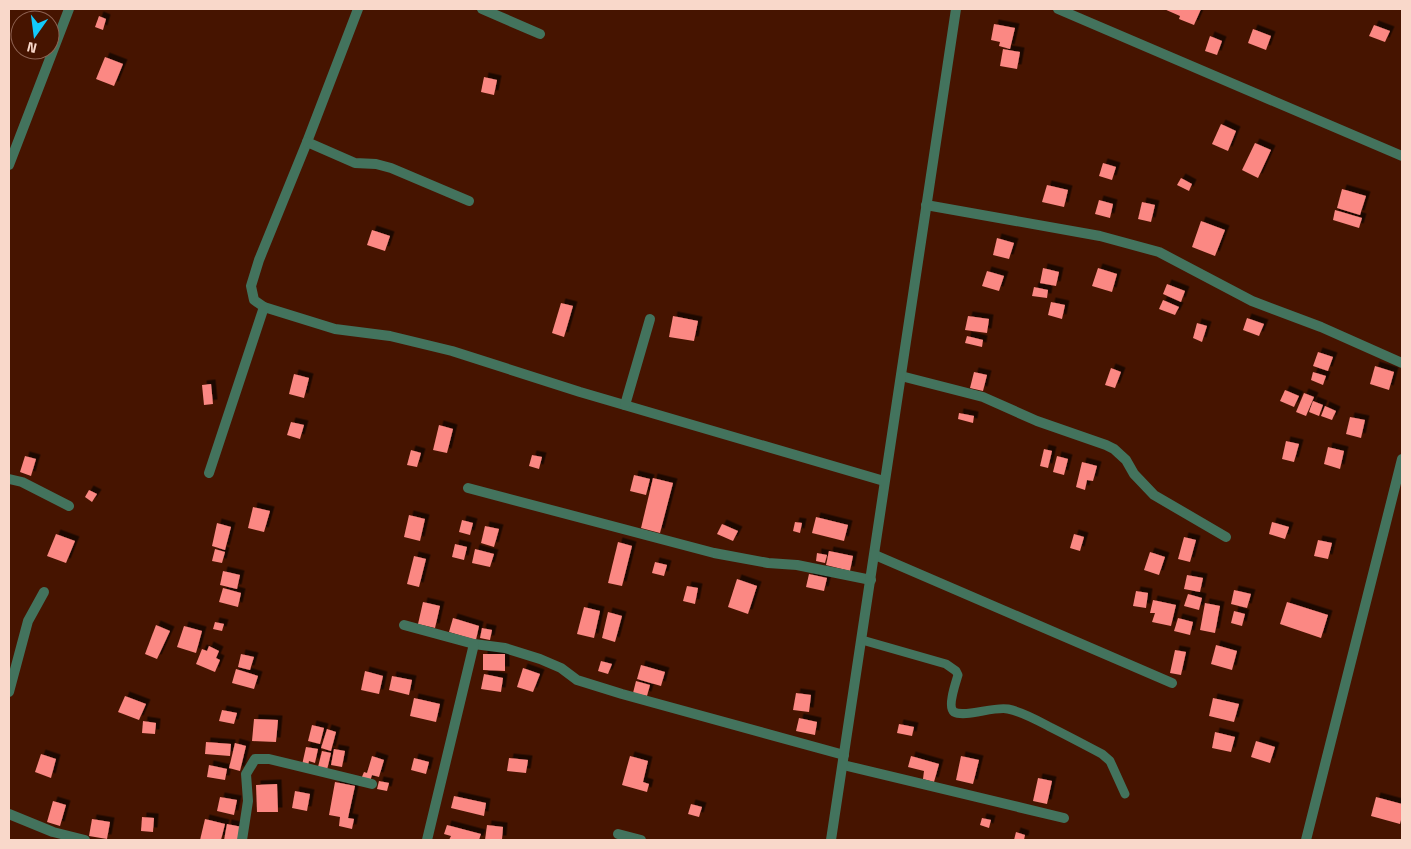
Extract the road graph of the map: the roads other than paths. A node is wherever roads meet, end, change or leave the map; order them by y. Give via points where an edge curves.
1 (69, 9) edge
2 (358, 9) edge
3 (482, 9) edge
4 (956, 9) edge
5 (1058, 9) edge
6 (540, 34) dead end
7 (308, 142) junction
8 (1402, 156) edge
9 (9, 165) edge
10 (469, 201) dead end
11 (926, 205) junction
12 (264, 307) junction
13 (650, 319) dead end
14 (1402, 363) edge
15 (901, 376) junction
16 (625, 405) junction
17 (1402, 459) edge
18 (208, 474) dead end
19 (9, 479) edge
20 (884, 481) junction
21 (468, 488) dead end
22 (70, 506) dead end
23 (1226, 537) dead end
24 (875, 555) junction
25 (871, 580) junction
26 (44, 592) dead end
27 (404, 625) dead end
28 (862, 640) junction
29 (474, 644) junction
30 (1172, 683) dead end
31 (9, 692) edge
32 (843, 760) junction
33 (372, 784) dead end
34 (1124, 794) dead end
35 (9, 814) edge
36 (1064, 818) dead end
37 (618, 834) dead end
38 (85, 840) edge
39 (242, 840) edge
40 (427, 840) edge
41 (641, 840) edge
42 (831, 840) edge
43 (1306, 840) edge

1 - 9 street
2 - 7 street
3 - 6 street
4 - 11 street
5 - 8 street
7 - 10 street via 355,163 391,168
7 - 12 street via 251,286 254,300
11 - 14 street via 1100,236 1159,252 1252,301
11 - 15 street
12 - 16 street via 334,329 390,336 452,351
12 - 18 street
13 - 16 street
15 - 20 street
15 - 23 street via 983,397 1037,421 1106,445 1126,460 1154,495
16 - 20 street
17 - 43 street
19 - 22 street via 22,482
20 - 24 street
21 - 25 street via 714,553
24 - 25 street
24 - 30 street
25 - 28 street
26 - 31 street via 28,620
27 - 29 street
28 - 32 street
28 - 34 lane via 946,664 956,671 958,675 952,701 954,712 1008,709 1025,714 1102,754 1110,761
29 - 32 street via 504,648 540,659 561,668 577,680
29 - 40 street
32 - 36 street
32 - 42 street
33 - 39 street via 269,759 255,759 246,774 248,801
35 - 38 street via 53,832
37 - 41 street

